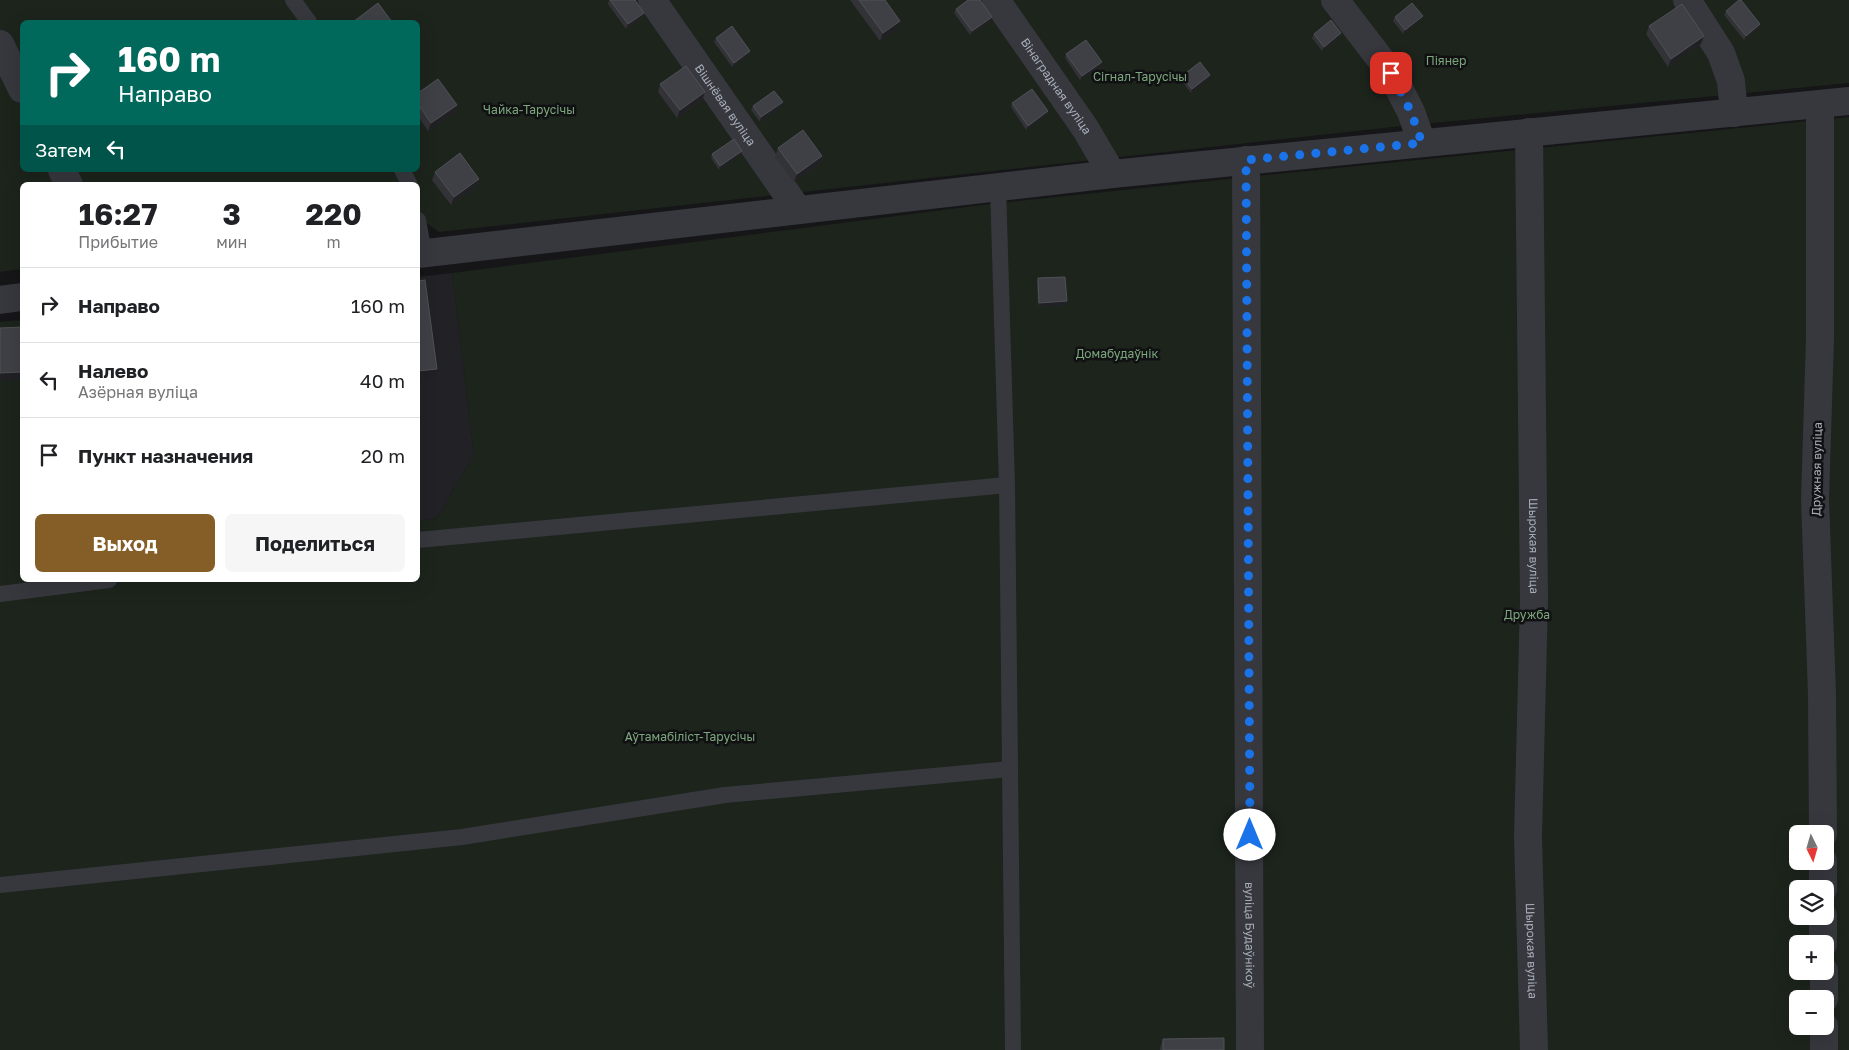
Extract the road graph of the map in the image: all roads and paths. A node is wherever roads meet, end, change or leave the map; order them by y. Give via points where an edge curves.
1 (293, 0) edge
2 (652, 0) edge
3 (996, 0) edge
4 (1335, 0) edge
5 (1687, 0) edge
6 (308, 20) edge
7 (0, 44) edge
8 (20, 84) edge
9 (1849, 102) edge
10 (1820, 105) junction
11 (1734, 113) junction
12 (1530, 132) junction
13 (1422, 143) junction
14 (1246, 160) junction
15 (1112, 174) junction
16 (998, 187) junction
17 (798, 210) junction
18 (421, 253) edge
19 (20, 297) edge
20 (0, 300) edge
21 (1007, 485) junction
22 (420, 540) edge
23 (93, 582) edge
24 (0, 594) edge
25 (1010, 769) junction
26 (1823, 825) edge
27 (0, 885) edge
28 (1824, 1035) edge
29 (1013, 1050) edge
30 (1250, 1050) edge
31 (1534, 1050) edge
32 (1824, 1050) edge

1 - 6 lane
2 - 17 street, Вішнёвая вуліца
3 - 15 street, Вінаградная вуліца via 1085,128
4 - 13 street via 1391,73
5 - 11 street via 1721,53 1731,81
7 - 8 street
9 - 10 street
10 - 11 street
10 - 26 street, Дружная вуліца via 1816,500
11 - 12 street
12 - 13 street
12 - 31 street, Шырокая вуліца via 1534,599 1528,836
13 - 14 street
14 - 15 street
14 - 30 street, вуліца Будаўнікоў
15 - 16 street
16 - 17 street
16 - 21 lane
17 - 18 street
19 - 20 street
21 - 22 lane
21 - 25 lane
23 - 24 lane
25 - 27 lane via 725,795 462,837
25 - 29 lane
28 - 32 street

